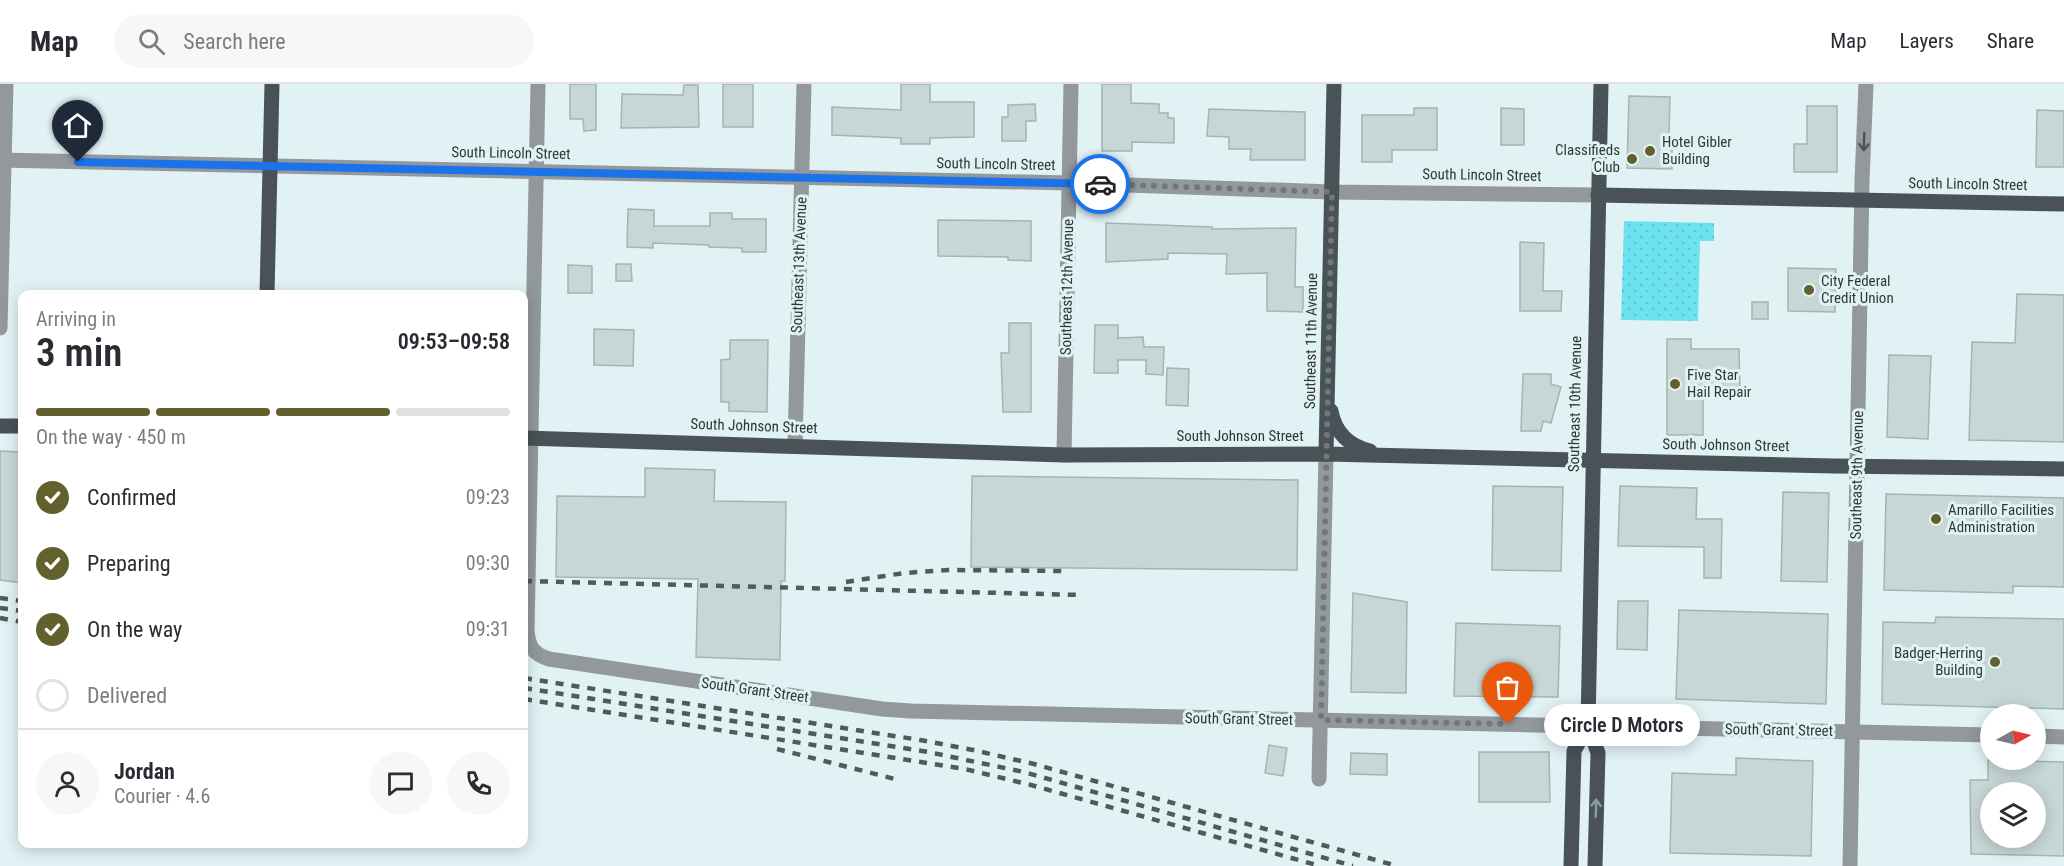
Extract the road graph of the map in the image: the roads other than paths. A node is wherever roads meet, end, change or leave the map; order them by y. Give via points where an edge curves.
1 (6, 84) edge
2 (272, 84) edge
3 (538, 84) edge
4 (804, 84) edge
5 (1071, 84) edge
6 (1334, 84) edge
7 (1601, 84) edge
8 (1866, 84) edge
9 (2, 160) edge
10 (270, 165) junction
11 (537, 172) junction
12 (801, 178) junction
13 (1069, 183) junction
14 (1332, 192) junction
15 (1598, 195) junction
16 (1862, 200) junction
17 (2064, 204) edge
18 (267, 290) edge
19 (0, 328) edge
20 (1328, 384) junction
21 (0, 426) edge
22 (18, 426) edge
23 (528, 438) edge
24 (795, 445) junction
25 (1064, 454) junction
26 (1326, 454) junction
27 (1388, 456) junction
28 (1592, 460) junction
29 (1857, 466) junction
30 (2064, 469) edge
31 (528, 643) edge
32 (1321, 720) junction
33 (1588, 725) junction
34 (1852, 731) junction
35 (1980, 735) edge
36 (2046, 736) edge
37 (2064, 737) edge
38 (1319, 778) dead end
39 (1571, 866) edge
40 (1595, 866) edge
41 (1850, 866) edge

1 - 9 street
2 - 10 main road
3 - 11 street
4 - 12 street, Southeast 13th Avenue
5 - 13 street, Southeast 12th Avenue
6 - 14 main road, Southeast 11th Avenue
7 - 15 main road, Southeast 10th Avenue
8 -> 16 street, Southeast 9th Avenue
9 - 10 street, South Lincoln Street
9 - 19 street
10 - 11 street, South Lincoln Street
10 - 18 main road
11 - 12 street, South Lincoln Street
11 - 23 street
12 - 13 street, South Lincoln Street
12 - 24 street, Southeast 13th Avenue
13 - 14 street, South Lincoln Street
13 - 25 street, Southeast 12th Avenue
14 - 15 street, South Lincoln Street
14 - 20 main road, Southeast 11th Avenue
15 - 16 main road, South Lincoln Street
15 - 28 main road, Southeast 10th Avenue
16 - 17 main road, South Lincoln Street
16 - 29 street, Southeast 9th Avenue
20 - 26 main road, Southeast 11th Avenue
20 - 27 main road via 1332,417 1346,440 1355,447
21 - 22 main road
23 - 24 main road, South Johnson Street
24 - 25 main road, South Johnson Street
25 - 26 main road, South Johnson Street
26 - 27 main road, South Johnson Street
26 - 32 street, Southeast 11th Avenue
27 - 28 main road, South Johnson Street
28 - 29 main road, South Johnson Street
28 - 33 main road, Southeast 10th Avenue
29 - 30 main road, South Johnson Street
29 - 34 street, Southeast 9th Avenue
31 - 32 street, South Grant Street via 538,656 549,659 882,709
32 - 33 street, South Grant Street
32 - 38 street, Southeast 11th Avenue
33 - 34 street, South Grant Street
33 - 39 main road, Southeast 10th Avenue via 1574,751
40 -> 33 main road, Southeast 10th Avenue via 1598,753
34 - 35 street, South Grant Street
34 - 41 street, Southeast 9th Avenue
36 - 37 street

